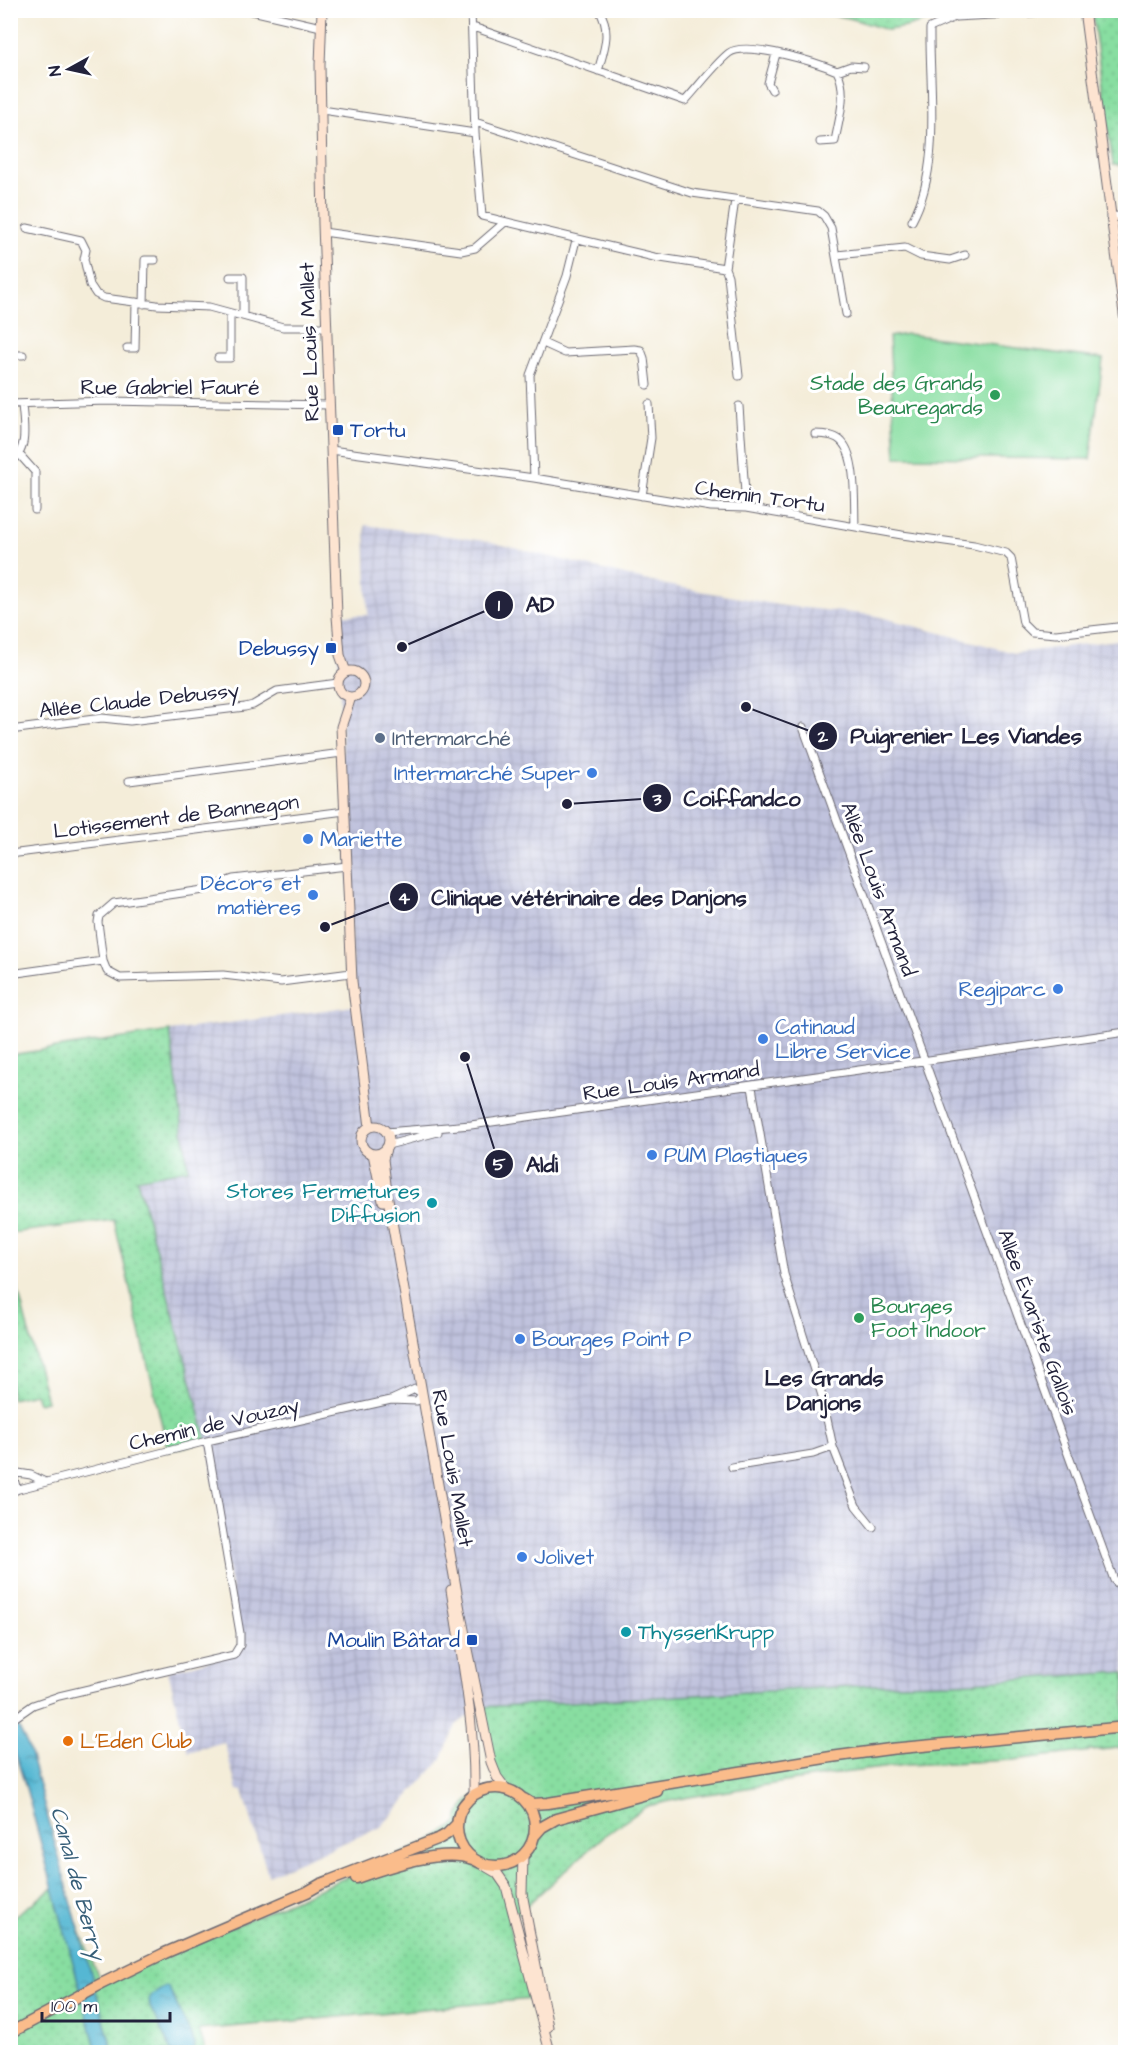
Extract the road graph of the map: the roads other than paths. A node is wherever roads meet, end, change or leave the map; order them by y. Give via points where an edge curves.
1 (247, 10) edge
2 (322, 10) edge
3 (599, 10) edge
4 (1084, 10) edge
5 (470, 11) edge
6 (321, 27) junction
7 (473, 27) junction
8 (776, 54) junction
9 (864, 67) dead end
10 (598, 71) junction
11 (837, 71) junction
12 (772, 90) dead end
13 (322, 110) junction
14 (475, 122) junction
15 (475, 133) junction
16 (820, 142) dead end
17 (735, 200) junction
18 (1125, 216) edge
19 (1110, 217) junction
20 (912, 221) dead end
21 (505, 222) junction
22 (27, 228) dead end
23 (323, 232) junction
24 (576, 240) junction
25 (837, 255) junction
26 (964, 255) dead end
27 (155, 260) dead end
28 (725, 268) junction
29 (230, 277) dead end
30 (140, 303) junction
31 (231, 313) junction
32 (846, 314) dead end
33 (243, 316) junction
34 (326, 327) junction
35 (1125, 329) edge
36 (543, 343) junction
37 (127, 348) dead end
38 (10, 355) edge
39 (23, 355) dead end
40 (218, 358) dead end
41 (739, 376) dead end
42 (646, 385) dead end
43 (10, 404) edge
44 (22, 404) junction
45 (649, 404) dead end
46 (329, 405) junction
47 (739, 406) dead end
48 (815, 434) dead end
49 (331, 450) junction
50 (19, 454) junction
51 (10, 460) edge
52 (534, 478) junction
53 (642, 496) junction
54 (746, 507) junction
55 (35, 510) dead end
56 (855, 526) junction
57 (1125, 627) edge
58 (346, 672) junction
59 (338, 683) junction
60 (351, 697) junction
61 (803, 728) dead end
62 (10, 730) edge
63 (342, 753) junction
64 (129, 781) dead end
65 (345, 811) junction
66 (10, 854) edge
67 (347, 866) junction
68 (103, 961) junction
69 (351, 973) junction
70 (10, 974) edge
71 (1125, 1032) edge
72 (925, 1061) junction
73 (752, 1087) junction
74 (471, 1125) junction
75 (370, 1127) junction
76 (386, 1132) junction
77 (387, 1147) junction
78 (373, 1154) junction
79 (418, 1395) junction
80 (391, 1400) junction
81 (207, 1441) junction
82 (833, 1448) junction
83 (732, 1467) dead end
84 (45, 1482) junction
85 (14, 1490) edge
86 (873, 1527) dead end
87 (1125, 1592) edge
88 (14, 1719) edge
89 (1125, 1727) edge
90 (689, 1781) junction
91 (506, 1789) junction
92 (472, 1796) junction
93 (524, 1799) junction
94 (457, 1824) junction
95 (535, 1835) junction
96 (523, 1856) junction
97 (477, 1861) junction
98 (307, 1892) junction
99 (10, 2033) edge
100 (550, 2052) edge
101 (555, 2052) edge

1 - 6 street
2 - 6 main road, Rue Louis Mallet
3 - 10 street via 607,33
4 - 19 main road
4 - 20 street via 955,17 930,28 931,160 920,206
5 - 7 street
6 - 13 main road, Rue Louis Mallet
7 - 10 street
7 - 14 street
8 - 10 street via 748,48 731,51 685,101
8 - 11 street
8 - 12 street via 768,83
9 - 11 street
11 - 16 street via 842,81 835,141
13 - 15 street
13 - 23 main road, Rue Louis Mallet
14 - 15 street
14 - 17 street via 692,193
15 - 21 street via 482,216
17 - 25 street via 818,212 828,221
17 - 28 street
18 - 19 street
19 - 35 main road
21 - 23 street via 475,248 461,250
21 - 24 street
22 - 30 street via 81,240 94,291 104,298
23 - 34 main road, Rue Louis Mallet
24 - 28 street
24 - 36 street
25 - 26 street via 905,248 921,256 950,261
25 - 32 street
27 - 30 street via 145,260
28 - 41 street
29 - 33 street via 243,277
30 - 31 street via 209,307
30 - 37 street via 135,348
31 - 33 street
31 - 40 street via 230,358
33 - 34 street via 283,327
34 - 46 main road, Rue Louis Mallet
36 - 42 street via 565,353 641,350
36 - 52 street via 530,375
38 - 39 street
43 - 44 street, Rue Gabriel Fauré
44 - 46 street, Rue Gabriel Fauré via 107,401
44 - 50 street via 23,445
45 - 53 street via 651,438
46 - 49 main road, Rue Louis Mallet
47 - 54 street
48 - 56 street via 841,441 850,457
49 - 52 street, Chemin Tortu
49 - 58 main road, Rue Louis Mallet via 337,616 340,655
50 - 51 street
50 - 55 street via 35,472
52 - 53 street, Chemin Tortu
53 - 54 street, Chemin Tortu via 711,507
54 - 56 street, Chemin Tortu
56 - 57 street, Chemin Tortu via 1006,553 1011,558 1023,623 1032,632 1056,634
58 - 59 main road
58 - 60 main road, Rue Louis Mallet via 356,672 363,679 360,693
59 - 60 main road via 341,693
59 - 62 street, Allée Claude Debussy via 277,691 245,707
60 - 63 main road, Rue Louis Mallet via 340,727
61 - 72 street, Allée Louis Armand
63 - 64 street
63 - 65 main road, Rue Louis Mallet
65 - 66 street, Lotissement de Bannegon
65 - 67 main road, Rue Louis Mallet
67 - 68 street via 232,879 213,888 114,903 99,916
67 - 69 main road, Rue Louis Mallet
68 - 69 street via 107,971 120,978 230,975 281,982
68 - 70 street
69 - 75 main road, Rue Louis Mallet
71 - 72 street, Rue Louis Armand
72 - 73 street, Rue Louis Armand
72 - 87 street, Allée Évariste Gallois via 1114,1580
73 - 74 street, Rue Louis Armand
73 - 82 street via 784,1274 813,1364
74 - 76 street, Rue Louis Armand
74 - 77 street, Rue Louis Armand via 404,1139
75 - 76 main road
75 - 78 main road, Rue Louis Mallet via 363,1132 361,1141
76 - 77 main road, Rue Louis Mallet
77 - 78 main road
77 - 79 main road, Rue Louis Mallet via 383,1159 387,1193
78 - 79 main road, Rue Louis Mallet
79 - 80 street, Chemin de Vouzay
79 - 80 street, Chemin de Vouzay
79 - 91 main road, Rue Louis Mallet via 489,1751 496,1777
79 - 92 main road, Rue Louis Mallet via 470,1709 475,1762
80 - 81 street, Chemin de Vouzay
81 - 84 street, Chemin de Vouzay
81 - 88 street via 240,1633 234,1655 59,1696 33,1705
82 - 83 street
82 - 86 street via 856,1506
84 - 85 street, Chemin de Vouzay
84 - 85 street, Chemin de Vouzay via 12,1472
89 - 90 main road via 890,1749
90 - 93 main road via 579,1800 532,1804
90 - 95 main road via 556,1819
91 - 92 main road via 490,1788
91 - 93 main road
92 - 94 main road via 462,1807
93 - 95 main road via 535,1820
94 - 97 main road via 460,1844
94 - 98 main road via 440,1838
95 - 96 main road
96 - 97 main road via 503,1866
96 - 101 main road via 522,1893
97 - 98 main road via 456,1855 408,1862
97 - 100 main road via 497,1873 506,1886
98 - 99 main road via 165,1953

